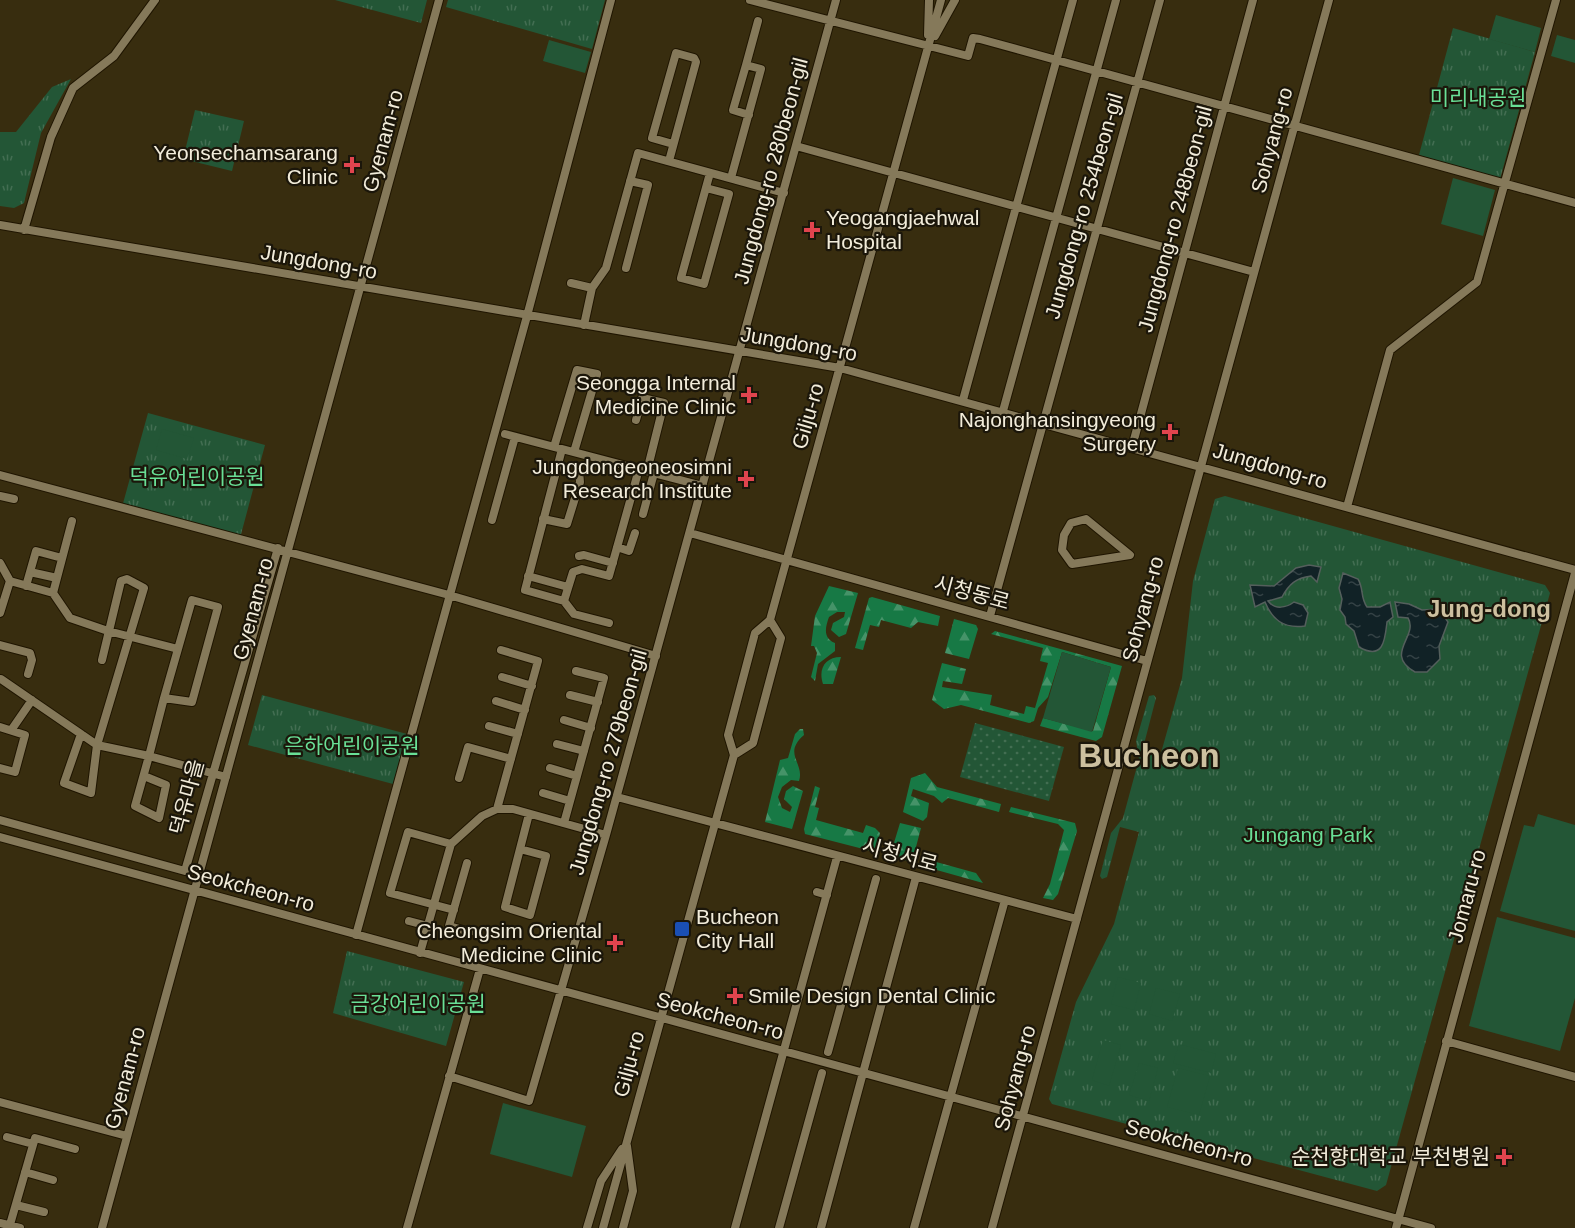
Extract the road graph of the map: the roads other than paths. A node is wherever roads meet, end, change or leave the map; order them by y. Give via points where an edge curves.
1 (154, 0) edge
2 (439, 0) edge
3 (611, 0) edge
4 (750, 0) edge
5 (836, 0) edge
6 (929, 0) edge
7 (941, 0) edge
8 (955, 0) edge
9 (1073, 0) edge
10 (1116, 0) edge
11 (1160, 0) edge
12 (1253, 0) edge
13 (1329, 0) edge
14 (1556, 0) edge
15 (758, 21) dead end
16 (831, 21) junction
17 (928, 47) junction
18 (1057, 59) junction
19 (746, 65) junction
20 (1096, 70) junction
21 (1137, 81) junction
22 (1225, 105) junction
23 (749, 115) junction
24 (1295, 124) junction
25 (673, 144) junction
26 (796, 147) junction
27 (669, 161) junction
28 (710, 173) junction
29 (894, 174) junction
30 (731, 178) junction
31 (630, 181) junction
32 (1504, 184) junction
33 (706, 188) junction
34 (784, 193) junction
35 (1575, 202) edge
36 (1017, 208) junction
37 (1056, 219) junction
38 (0, 225) edge
39 (1096, 229) junction
40 (24, 230) junction
41 (1185, 253) junction
42 (626, 268) dead end
43 (1254, 272) junction
44 (571, 284) dead end
45 (361, 288) junction
46 (592, 288) junction
47 (527, 316) junction
48 (584, 325) junction
49 (741, 352) junction
50 (840, 368) junction
51 (963, 400) junction
52 (1003, 411) junction
53 (636, 420) dead end
54 (1042, 422) junction
55 (505, 434) dead end
56 (515, 437) junction
57 (1132, 447) junction
58 (558, 448) junction
59 (574, 452) junction
60 (1201, 466) junction
61 (579, 471) dead end
62 (646, 471) junction
63 (0, 475) edge
64 (703, 486) junction
65 (0, 496) edge
66 (14, 499) dead end
67 (1347, 507) junction
68 (642, 514) dead end
69 (543, 519) junction
70 (492, 520) dead end
71 (72, 521) dead end
72 (635, 532) dead end
73 (690, 533) junction
74 (617, 547) junction
75 (278, 548) junction
76 (288, 551) junction
77 (579, 556) dead end
78 (62, 558) junction
79 (786, 561) junction
80 (0, 563) edge
81 (613, 563) junction
82 (1072, 564) joint
83 (1575, 571) edge
84 (30, 572) junction
85 (528, 576) junction
86 (57, 578) junction
87 (10, 581) junction
88 (27, 586) junction
89 (568, 587) junction
90 (53, 593) junction
91 (449, 594) junction
92 (2, 601) edge
93 (564, 601) junction
94 (0, 614) edge
95 (990, 616) junction
96 (770, 620) junction
97 (609, 623) dead end
98 (108, 631) junction
99 (128, 635) junction
100 (0, 645) edge
101 (178, 649) junction
102 (501, 650) dead end
103 (656, 656) junction
104 (102, 660) dead end
105 (1148, 662) junction
106 (576, 671) dead end
107 (28, 674) dead end
108 (502, 677) dead end
109 (0, 679) edge
110 (532, 686) junction
111 (570, 695) dead end
112 (164, 698) junction
113 (32, 700) junction
114 (496, 701) dead end
115 (598, 702) junction
116 (525, 710) junction
117 (564, 720) dead end
118 (489, 726) dead end
119 (0, 727) edge
120 (591, 728) junction
121 (12, 729) junction
122 (81, 734) junction
123 (518, 734) junction
124 (557, 744) dead end
125 (97, 745) junction
126 (584, 752) junction
127 (734, 755) junction
128 (149, 756) junction
129 (511, 759) junction
130 (0, 768) edge
131 (550, 768) dead end
132 (212, 774) junction
133 (144, 776) junction
134 (577, 776) junction
135 (226, 777) junction
136 (459, 778) dead end
137 (543, 793) dead end
138 (617, 797) junction
139 (570, 801) junction
140 (497, 809) junction
141 (529, 814) junction
142 (0, 820) edge
143 (564, 823) junction
144 (714, 824) junction
145 (606, 835) junction
146 (0, 837) edge
147 (451, 844) junction
148 (520, 849) junction
149 (837, 857) junction
150 (467, 863) dead end
151 (916, 878) junction
152 (876, 879) dead end
153 (195, 891) junction
154 (817, 892) dead end
155 (827, 895) junction
156 (1005, 900) junction
157 (434, 904) junction
158 (454, 910) junction
159 (1077, 919) junction
160 (409, 921) dead end
161 (428, 926) junction
162 (470, 932) dead end
163 (356, 935) junction
164 (420, 953) junction
165 (480, 969) junction
166 (561, 992) junction
167 (660, 1019) junction
168 (1446, 1041) junction
169 (784, 1052) junction
170 (828, 1052) dead end
171 (822, 1073) dead end
172 (864, 1073) junction
173 (449, 1076) junction
174 (1575, 1077) edge
175 (951, 1096) junction
176 (0, 1102) edge
177 (1023, 1116) junction
178 (127, 1136) junction
179 (7, 1137) dead end
180 (627, 1141) junction
181 (33, 1144) junction
182 (75, 1149) dead end
183 (25, 1172) junction
184 (53, 1180) dead end
185 (16, 1204) junction
186 (44, 1212) dead end
187 (0, 1223) edge
188 (1397, 1223) edge
189 (9, 1227) edge
190 (20, 1228) edge
191 (102, 1228) edge
192 (407, 1228) edge
193 (588, 1228) edge
194 (603, 1228) edge
195 (623, 1228) edge
196 (735, 1228) edge
197 (779, 1228) edge
198 (821, 1228) edge
199 (914, 1228) edge
200 (992, 1228) edge
201 (1431, 1228) edge

1 - 40 street via 114,56 73,88 51,137
2 - 45 street, Gyenam-ro
3 - 47 street
4 - 16 street
5 - 16 street, Jungdong-ro 280beon-gil
6 - 17 street, Gilju-ro
7 - 17 street, Gilju-ro
8 - 17 street, Gilju-ro
9 - 18 street
10 - 20 street
11 - 21 street, Jungdong-ro 254beon-gil
12 - 22 street, Jungdong-ro 248beon-gil
13 - 24 street, Sohyang-ro
14 - 32 street
15 - 19 street
16 - 17 street
16 - 26 street, Jungdong-ro 280beon-gil
17 - 18 street via 968,56 973,38
17 - 29 street, Gilju-ro
18 - 20 street
18 - 36 street
19 - 23 street via 761,69
19 - 23 street via 733,110
20 - 21 street
20 - 37 street
21 - 22 street
21 - 39 street, Jungdong-ro 254beon-gil
22 - 24 street
22 - 41 street, Jungdong-ro 248beon-gil
23 - 30 street
24 - 32 street
24 - 43 street, Sohyang-ro
25 - 25 street via 696,62 676,53 652,138
25 - 27 street
26 - 29 street
26 - 34 street, Jungdong-ro 280beon-gil
27 - 28 street
27 - 31 street via 638,153
28 - 30 street
28 - 33 street
29 - 36 street
29 - 50 street, Gilju-ro
30 - 34 street
31 - 42 street via 648,185
31 - 46 street via 606,268
32 - 35 street
32 - 67 street via 1477,282 1390,350
33 - 33 street via 681,278 704,284 729,194
34 - 49 street, Jungdong-ro 280beon-gil
36 - 37 street
36 - 51 street
37 - 39 street
37 - 52 street
38 - 40 street, Jungdong-ro
39 - 41 street
39 - 54 street, Jungdong-ro 254beon-gil
40 - 45 street, Jungdong-ro
41 - 43 street
41 - 57 street, Jungdong-ro 248beon-gil
43 - 60 street, Sohyang-ro
44 - 46 street
45 - 47 street, Jungdong-ro
45 - 76 street, Gyenam-ro
46 - 48 street
47 - 48 street, Jungdong-ro
47 - 91 street
48 - 49 street, Jungdong-ro
49 - 50 street, Jungdong-ro
49 - 64 street, Jungdong-ro 279beon-gil
50 - 51 street, Jungdong-ro
50 - 79 street, Gilju-ro
51 - 52 street, Jungdong-ro
52 - 54 street, Jungdong-ro
53 - 62 street via 642,398 664,403
54 - 57 street, Jungdong-ro
54 - 95 street, Jungdong-ro 254beon-gil
55 - 56 street
56 - 58 street
56 - 70 street
57 - 60 street, Jungdong-ro
58 - 59 street
58 - 59 street via 577,370 597,374
58 - 69 street
59 - 62 street
60 - 67 street, Jungdong-ro
60 - 105 street, Sohyang-ro
61 - 69 street via 580,482 567,524
62 - 64 street
62 - 68 street
62 - 74 street
63 - 75 street
64 - 73 street, Jungdong-ro 279beon-gil
65 - 66 street
67 - 83 street, Jungdong-ro
69 - 85 street
71 - 78 street
72 - 74 street via 629,550
73 - 79 street, 시청동로
73 - 103 street, Jungdong-ro 279beon-gil
74 - 81 street
75 - 76 street
75 - 132 street, 덕유마을
76 - 91 street
76 - 135 street, Gyenam-ro
77 - 81 street
78 - 84 street via 36,551
78 - 86 street
79 - 95 street, 시청동로
79 - 96 street, Gilju-ro
80 - 87 street
81 - 89 street via 609,576 582,569 573,572
82 - 82 street via 1062,550 1064,535 1071,524 1086,519 1130,555
83 - 168 street, Jomaru-ro
84 - 86 street
84 - 88 street
85 - 89 street
85 - 93 street via 525,590
86 - 90 street
87 - 88 street
87 - 92 street
88 - 90 street
89 - 93 street
90 - 98 street via 70,618
91 - 103 street
91 - 163 street
92 - 94 street
93 - 97 street via 574,614
95 - 105 street, 시청동로
96 - 127 street, Gilju-ro via 755,633 728,735
96 - 127 street via 781,638 753,742
98 - 99 street
98 - 99 street via 121,581 127,579 144,588
98 - 104 street
99 - 101 street
99 - 125 street
100 - 107 street via 30,653
101 - 112 street
101 - 112 street via 192,600 218,607 192,702
102 - 110 street via 538,661
103 - 138 street, Jungdong-ro 279beon-gil
105 - 159 street, Sohyang-ro
106 - 115 street via 604,678
108 - 110 street
109 - 113 street
110 - 116 street
111 - 115 street
112 - 128 street
113 - 121 street
113 - 122 street
114 - 116 street
115 - 120 street
116 - 123 street
117 - 120 street
118 - 123 street
119 - 121 street
120 - 126 street
121 - 130 street via 25,735 15,772
122 - 125 street
122 - 125 street via 64,783 91,793
123 - 129 street
124 - 126 street
125 - 128 street
126 - 134 street
127 - 144 street, Gilju-ro
128 - 132 street
128 - 133 street
129 - 136 street via 468,747
129 - 140 street
131 - 134 street
132 - 135 street
132 - 142 street, 덕유마을 via 185,871
133 - 133 street via 135,806 159,818 166,785
134 - 139 street
135 - 153 street, Gyenam-ro
137 - 139 street
138 - 144 street, 시청서로
138 - 145 street, Jungdong-ro 279beon-gil
139 - 143 street
140 - 141 street
140 - 147 street via 482,816
141 - 143 street
141 - 148 street
143 - 145 street
144 - 149 street, 시청서로
144 - 167 street, Gilju-ro
145 - 166 street, Jungdong-ro 279beon-gil
146 - 153 street, Seokcheon-ro
147 - 157 street
147 - 157 street via 408,832 390,893
148 - 148 street via 505,907 530,915 546,856
149 - 151 street, 시청서로
149 - 155 street
150 - 158 street
151 - 156 street, 시청서로
151 - 172 street
152 - 170 street
153 - 163 street, Seokcheon-ro
153 - 178 street, Gyenam-ro
154 - 155 street
155 - 169 street
156 - 159 street, 시청서로
156 - 175 street
157 - 158 street
157 - 161 street
158 - 162 street via 450,926
159 - 177 street, Sohyang-ro
160 - 161 street
161 - 164 street
163 - 164 street, Seokcheon-ro
164 - 165 street, Seokcheon-ro
165 - 166 street, Seokcheon-ro
165 - 173 street
166 - 167 street, Seokcheon-ro
166 - 173 street, Jungdong-ro 279beon-gil via 529,1101
167 - 169 street, Seokcheon-ro
167 - 180 street, Gilju-ro
168 - 174 street
168 - 188 street, Jomaru-ro
169 - 172 street, Seokcheon-ro
169 - 196 street
171 - 197 street
172 - 175 street, Seokcheon-ro
172 - 198 street
173 - 192 street
175 - 177 street, Seokcheon-ro
175 - 199 street
176 - 178 street
177 - 188 street, Seokcheon-ro
177 - 200 street, Sohyang-ro
178 - 191 street, Gyenam-ro
179 - 181 street
180 - 193 street, Gilju-ro via 601,1181
180 - 194 street, Gilju-ro
180 - 195 street, Gilju-ro via 633,1191
181 - 182 street via 35,1138
181 - 183 street
183 - 184 street
183 - 185 street
185 - 186 street
185 - 189 street
187 - 189 street
188 - 201 street, Seokcheon-ro
189 - 190 street

